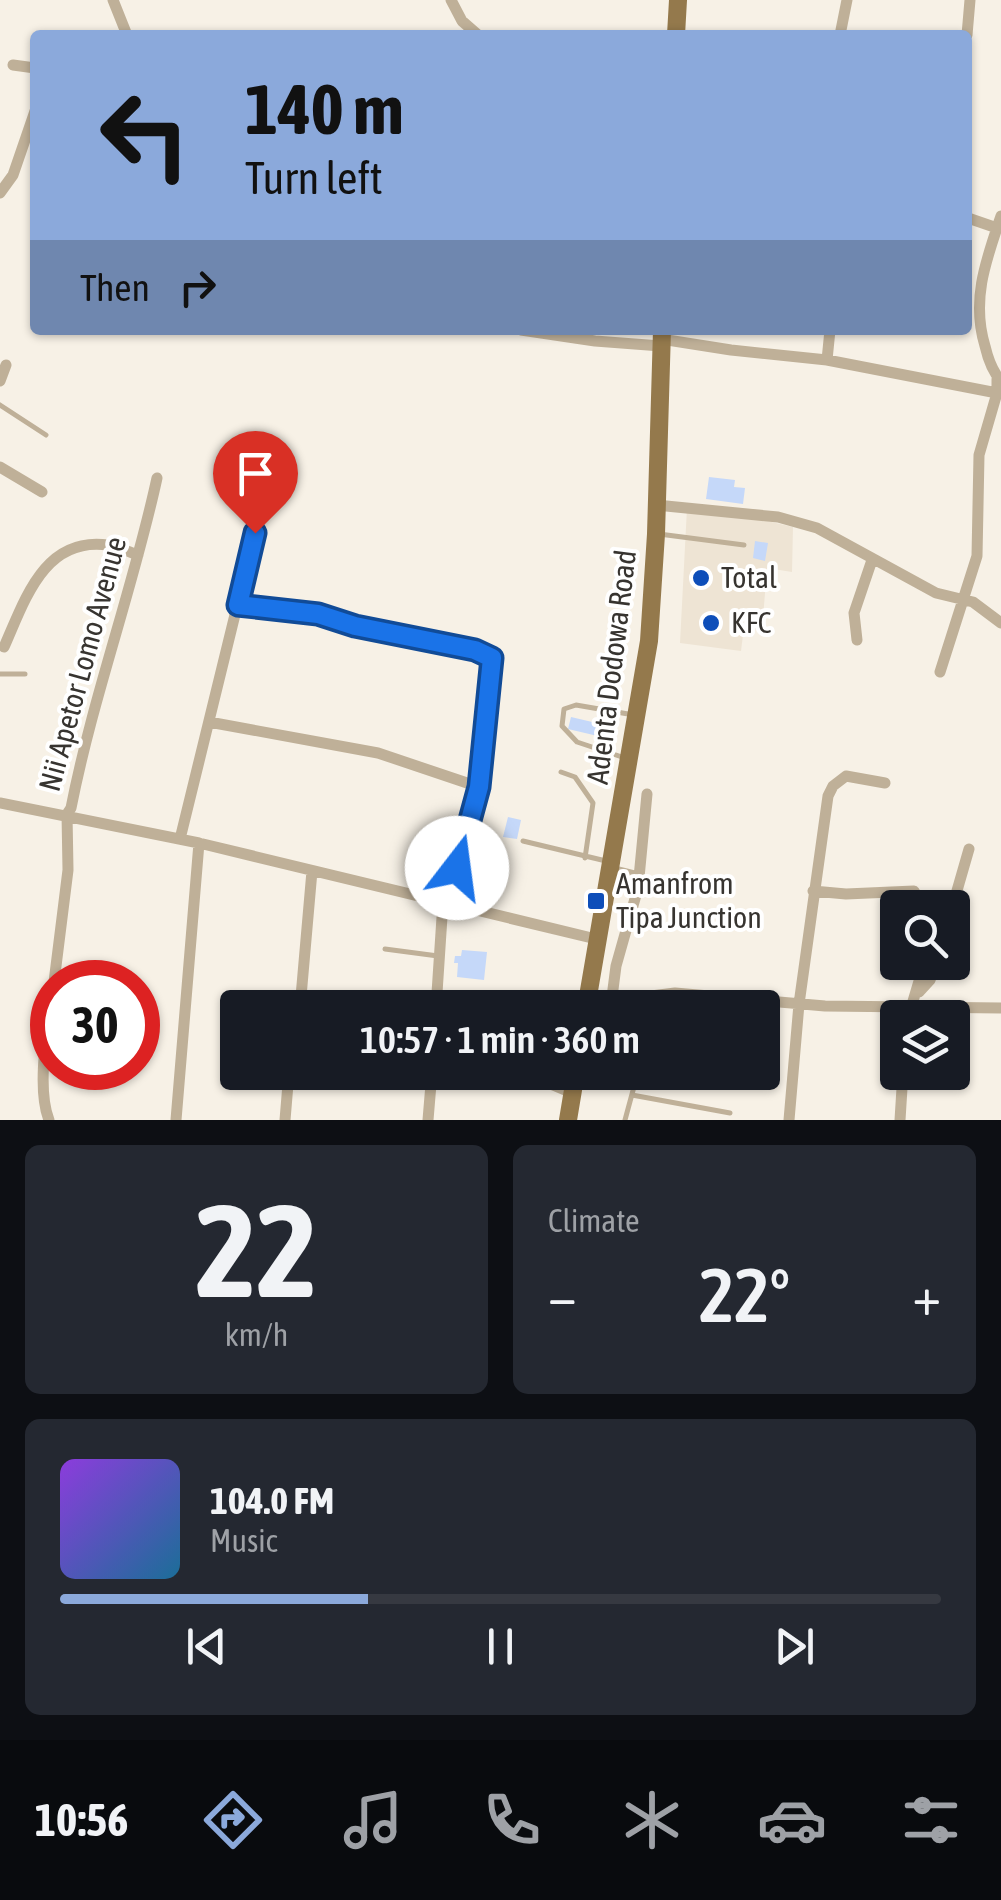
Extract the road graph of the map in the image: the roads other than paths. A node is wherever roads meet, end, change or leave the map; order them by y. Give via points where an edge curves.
1 (113, 0) edge
2 (452, 0) edge
3 (678, 0) edge
4 (846, 0) edge
5 (970, 0) edge
6 (124, 30) edge
7 (472, 30) edge
8 (676, 30) edge
9 (841, 30) edge
10 (967, 30) edge
11 (14, 65) dead end
12 (30, 67) edge
13 (30, 126) edge
14 (0, 193) edge
15 (972, 219) edge
16 (999, 222) edge
17 (552, 335) edge
18 (830, 335) edge
19 (661, 338) edge
20 (827, 360) junction
21 (6, 365) dead end
22 (0, 381) edge
23 (998, 384) edge
24 (0, 405) edge
25 (46, 434) dead end
26 (0, 467) edge
27 (158, 478) dead end
28 (42, 492) dead end
29 (656, 506) junction
30 (255, 533) dead end
31 (656, 534) junction
32 (744, 545) dead end
33 (138, 555) junction
34 (872, 560) junction
35 (962, 599) junction
36 (238, 605) junction
37 (1001, 623) edge
38 (857, 640) dead end
39 (4, 647) dead end
40 (940, 672) dead end
41 (0, 674) edge
42 (24, 674) dead end
43 (613, 711) junction
44 (636, 715) junction
45 (209, 722) junction
46 (606, 752) junction
47 (630, 759) junction
48 (561, 772) dead end
49 (885, 783) dead end
50 (479, 787) junction
51 (648, 794) dead end
52 (0, 803) edge
53 (67, 814) junction
54 (180, 839) junction
55 (522, 842) dead end
56 (199, 843) junction
57 (969, 849) dead end
58 (585, 858) junction
59 (612, 866) junction
60 (312, 871) junction
61 (639, 876) junction
62 (957, 890) edge
63 (813, 891) junction
64 (880, 892) edge
65 (443, 902) junction
66 (596, 939) junction
67 (385, 950) dead end
68 (438, 956) junction
69 (57, 960) edge
70 (302, 990) edge
71 (437, 990) edge
72 (589, 990) edge
73 (612, 990) edge
74 (780, 1002) edge
75 (799, 1004) junction
76 (880, 1006) edge
77 (970, 1008) edge
78 (1001, 1008) edge
79 (46, 1090) edge
80 (288, 1090) edge
81 (430, 1090) edge
82 (563, 1090) edge
83 (573, 1090) edge
84 (634, 1090) edge
85 (901, 1090) edge
86 (572, 1094) junction
87 (632, 1096) junction
88 (730, 1113) dead end
89 (49, 1120) edge
90 (176, 1120) edge
91 (286, 1120) edge
92 (428, 1120) edge
93 (568, 1120) edge
94 (626, 1120) edge
95 (789, 1120) edge
96 (900, 1120) edge

1 - 6 street
2 - 7 street
3 - 8 main road
4 - 9 street
5 - 10 street
11 - 12 street
13 - 14 street
15 - 16 street
16 - 23 street via 977,309
17 - 19 street via 595,342
18 - 20 street
19 - 20 street
19 - 29 main road, Adenta Dodowa Road
20 - 23 street
21 - 22 street
23 - 35 street via 979,455 977,556
24 - 25 lane
26 - 28 street
27 - 33 street, Nii Apetor Lomo Avenue
29 - 31 main road, Adenta Dodowa Road
29 - 34 street via 797,522
30 - 36 street
31 - 32 lane
31 - 44 main road, Adenta Dodowa Road
33 - 39 street via 89,544 59,552 31,587
33 - 53 street, Nii Apetor Lomo Avenue
34 - 35 street
34 - 38 street via 854,612
35 - 37 street
35 - 40 street
36 - 45 street
36 - 50 street via 318,614 485,652 493,666
41 - 42 lane
43 - 44 lane
43 - 46 lane
43 - 46 lane via 570,705 562,715 568,735
44 - 47 main road, Adenta Dodowa Road
45 - 50 street via 378,753
45 - 54 street
46 - 47 lane
47 - 59 main road, Adenta Dodowa Road
48 - 58 lane via 575,777 592,803
49 - 63 street via 846,776 833,786
50 - 65 street
51 - 61 street
52 - 53 street
53 - 54 street
53 - 69 street, Nii Apetor Lomo Avenue
54 - 56 street
55 - 58 lane
56 - 60 street
56 - 90 street
57 - 62 street
58 - 59 lane
59 - 61 street
59 - 66 main road, Adenta Dodowa Road
60 - 65 street
60 - 70 street
61 - 73 street
63 - 64 street
63 - 75 street
65 - 66 street
65 - 68 street
66 - 72 main road, Adenta Dodowa Road
67 - 68 lane
68 - 71 street
74 - 75 street
75 - 76 street
75 - 95 street
77 - 78 street
79 - 89 street
80 - 91 street
81 - 92 street
82 - 86 street
83 - 86 main road
84 - 87 lane
85 - 96 street
86 - 93 main road
87 - 88 lane
87 - 94 lane

